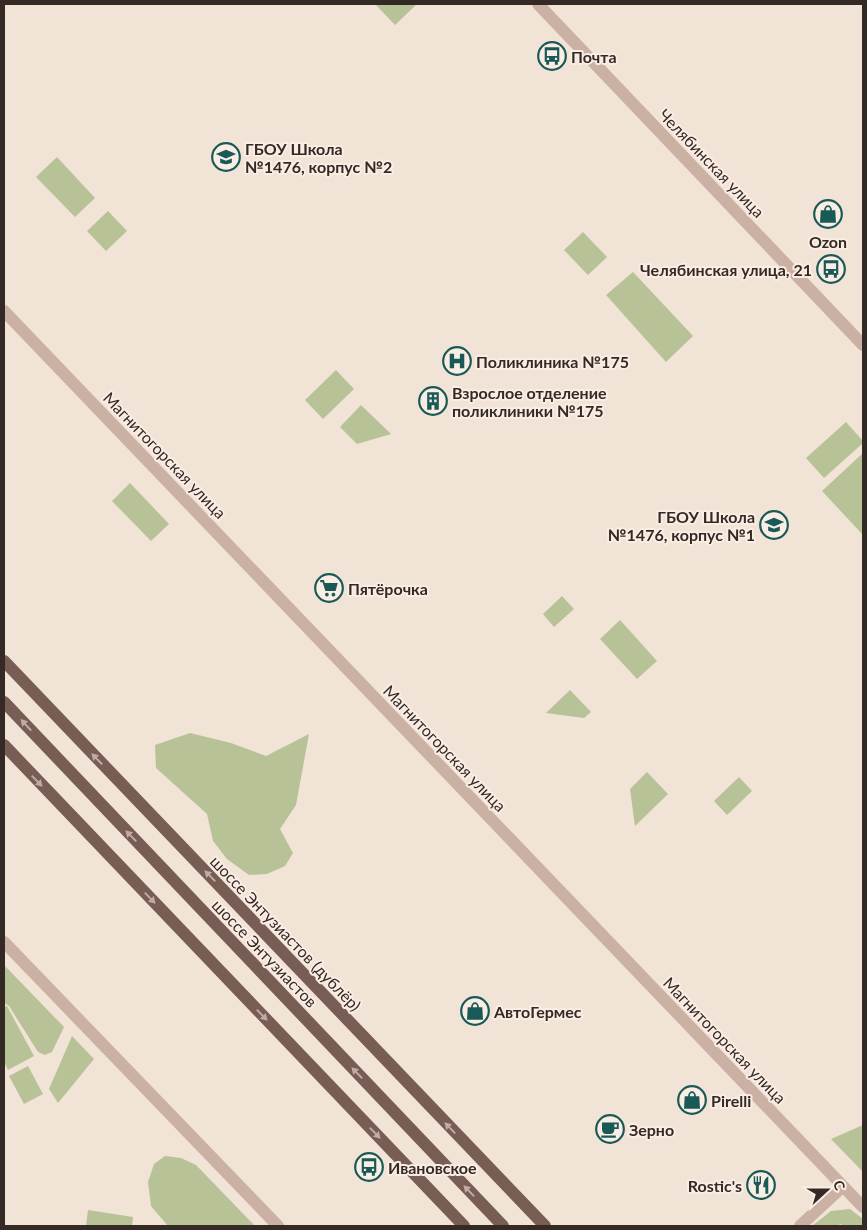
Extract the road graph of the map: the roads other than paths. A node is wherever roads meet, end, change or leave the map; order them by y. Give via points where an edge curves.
1 (538, 4) edge
2 (4, 311) edge
3 (863, 345) edge
4 (4, 661) edge
5 (4, 702) edge
6 (4, 745) edge
7 (4, 942) edge
8 (842, 1187) junction
9 (863, 1207) edge
10 (278, 1226) edge
11 (464, 1226) edge
12 (503, 1226) edge
13 (544, 1226) edge
14 (800, 1226) edge

1 - 3 street, Челябинская улица
2 - 8 street, Магнитогорская улица
13 -> 4 main road, шоссе Энтузиастов (дублёр)
12 -> 5 main road, шоссе Энтузиастов
6 -> 11 main road
7 - 10 street
8 - 9 street, Магнитогорская улица
8 - 14 street

